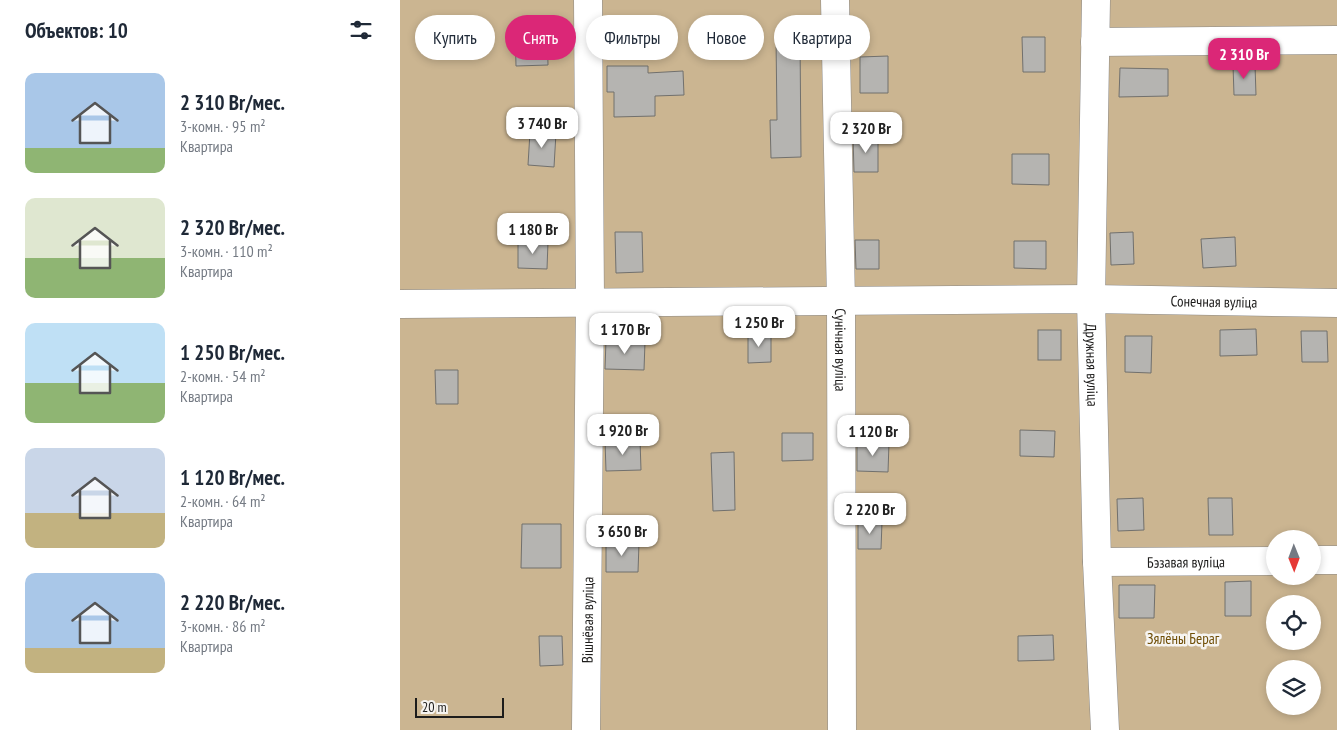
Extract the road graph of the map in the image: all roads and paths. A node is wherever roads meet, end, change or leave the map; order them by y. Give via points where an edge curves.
1 (588, 0) edge
2 (836, 0) edge
3 (1096, 0) edge
4 (1337, 40) edge
5 (1095, 42) junction
6 (1091, 299) junction
7 (590, 301) junction
8 (841, 302) junction
9 (1337, 303) edge
10 (400, 304) edge
11 (1321, 560) edge
12 (1337, 560) edge
13 (1266, 561) edge
14 (1097, 562) junction
15 (586, 730) edge
16 (842, 730) edge
17 (1105, 730) edge

1 - 7 street, Вішнёвая вуліца
2 - 8 street, Сунічная вуліца
3 - 5 street, Дружная вуліца
4 - 5 street
5 - 6 street, Дружная вуліца
6 - 8 street, Сонечная вуліца
6 - 9 street, Сонечная вуліца
6 - 14 street, Дружная вуліца
7 - 8 street, Сонечная вуліца
7 - 10 street, Сонечная вуліца
7 - 15 street, Вішнёвая вуліца
8 - 16 street, Сунічная вуліца
11 - 12 street
13 - 14 street, Бэзавая вуліца
14 - 17 street, Дружная вуліца

